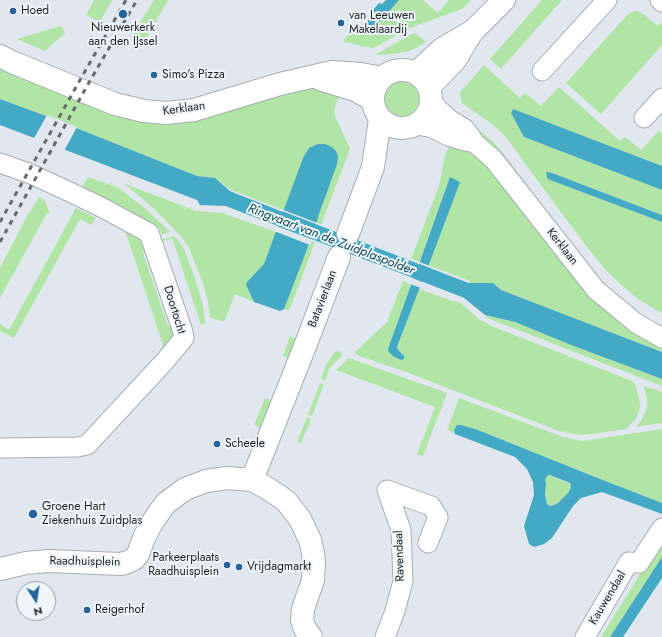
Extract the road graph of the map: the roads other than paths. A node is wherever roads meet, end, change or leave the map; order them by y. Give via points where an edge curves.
1 (504, 0) edge
2 (607, 0) edge
3 (4, 60) edge
4 (542, 71) dead end
5 (313, 77) junction
6 (382, 78) junction
7 (426, 87) junction
8 (662, 98) edge
9 (376, 109) junction
10 (644, 118) dead end
11 (410, 127) junction
12 (475, 143) junction
13 (0, 164) edge
14 (373, 167) junction
15 (348, 234) dead end
16 (340, 257) dead end
17 (662, 338) edge
18 (0, 448) edge
19 (252, 480) junction
20 (662, 528) edge
21 (428, 543) dead end
22 (0, 569) edge
23 (311, 637) edge
24 (385, 637) edge
25 (585, 637) edge

1 - 7 street via 472,32 455,60
2 - 4 street
3 - 5 street, Kerklaan via 115,104 166,113 194,110 280,84
5 - 6 street, Kerklaan via 332,72
5 - 9 street, Kerklaan via 348,88
6 - 7 street via 398,70 408,70
6 - 9 street via 374,90
7 - 11 street via 429,112 422,122
7 - 12 street, Kerklaan via 437,108 466,130
8 - 10 street
9 - 11 street via 390,126
9 - 14 street
11 - 12 street, Kerklaan via 433,128 448,136
11 - 14 street
12 - 17 street, Kerklaan via 494,160 596,290 636,323
13 - 18 street, Doortocht via 31,174 102,207 149,233 184,338 87,445
14 - 15 street
16 - 19 street, Batavierlaan
19 - 22 street, Raadhuisplein via 215,479 180,492 160,511 150,526 138,554 125,563 48,561
19 - 23 street, Raadhuisplein via 287,502 300,519 310,540 313,580 302,620
20 - 25 street, Kauwendaal via 638,564 629,562
21 - 24 street, Ravendaal via 438,517 431,506 387,490 401,530 403,581 396,611

